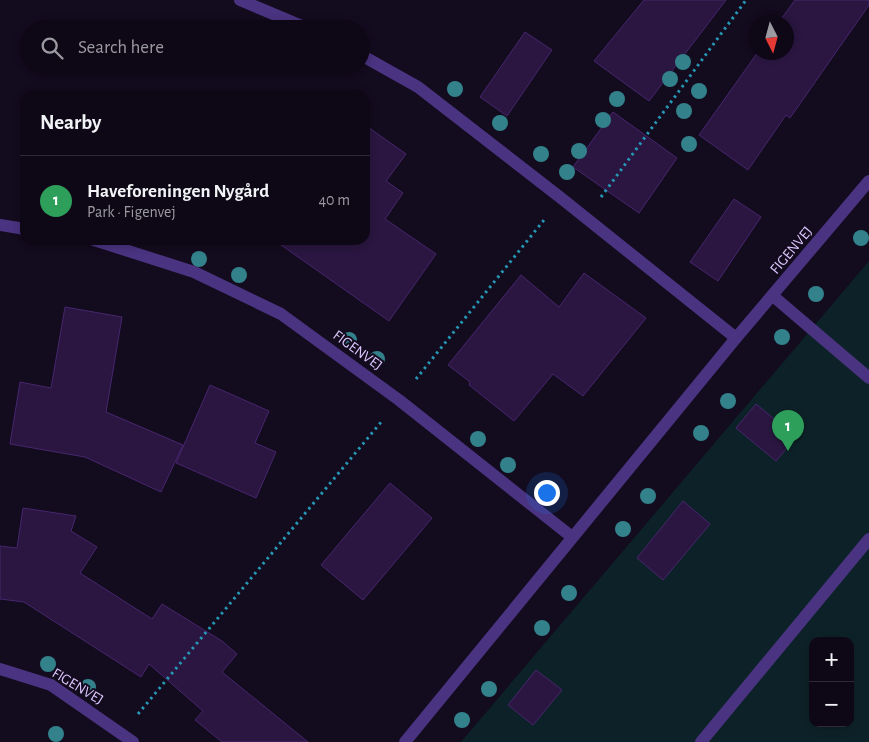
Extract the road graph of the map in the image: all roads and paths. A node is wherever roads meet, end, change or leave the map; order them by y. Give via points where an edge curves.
1 (240, 0) edge
2 (746, 0) edge
3 (288, 20) edge
4 (370, 60) edge
5 (869, 181) edge
6 (561, 198) junction
7 (586, 218) junction
8 (0, 226) edge
9 (20, 228) edge
10 (110, 245) edge
11 (773, 296) junction
12 (736, 338) junction
13 (869, 378) edge
14 (399, 400) junction
15 (572, 537) junction
16 (869, 539) edge
17 (0, 669) edge
18 (122, 733) junction
19 (133, 742) edge
20 (405, 742) edge
21 (701, 742) edge

1 - 3 street
2 - 7 path
4 - 6 street via 418,86
5 - 11 street, FIGENVEJ
6 - 7 street
6 - 14 path
7 - 12 street
8 - 9 street
10 - 14 street, FIGENVEJ via 194,272 281,314
11 - 12 street, FIGENVEJ
11 - 13 street
12 - 15 street, FIGENVEJ
14 - 15 street, FIGENVEJ
14 - 18 path
15 - 20 street, FIGENVEJ
16 - 21 street
17 - 18 street, FIGENVEJ via 50,684
18 - 19 street, FIGENVEJ

